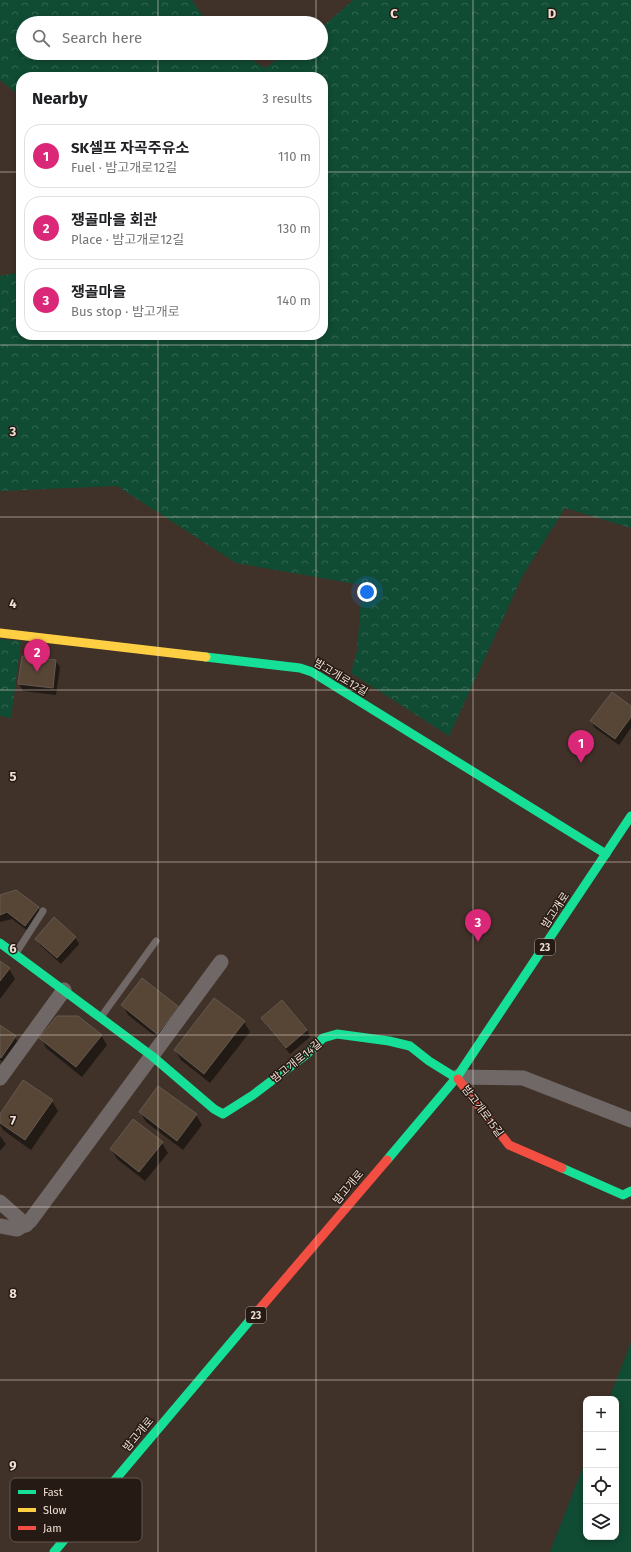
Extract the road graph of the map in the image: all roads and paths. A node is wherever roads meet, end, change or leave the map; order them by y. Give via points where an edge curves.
1 (0, 633) edge
2 (631, 816) edge
3 (606, 854) junction
4 (43, 911) dead end
5 (156, 941) dead end
6 (0, 942) edge
7 (16, 954) junction
8 (221, 962) dead end
9 (64, 990) junction
10 (100, 1017) junction
11 (152, 1056) junction
12 (457, 1077) junction
13 (0, 1078) edge
14 (631, 1120) edge
15 (628, 1194) edge
16 (0, 1202) edge
17 (26, 1225) junction
18 (0, 1226) edge
19 (117, 1478) edge
20 (62, 1542) edge
21 (54, 1552) edge

1 - 3 street, 밤고개로12길 via 300,668 312,672
2 - 3 street, 밤고개로 / 23
3 - 12 street, 밤고개로 / 23
4 - 7 lane
5 - 10 lane
6 - 7 street, 밤고개로14길
7 - 9 street, 밤고개로14길
8 - 11 street
9 - 10 street, 밤고개로14길
9 - 13 street
10 - 11 street, 밤고개로14길
11 - 12 street, 밤고개로14길 via 223,1114 254,1096 324,1038 337,1034 410,1046 429,1061
11 - 17 street
12 - 14 street, 밤고개로15길 via 523,1078
12 - 15 street, 밤고개로15길 via 509,1145
12 - 19 street, 밤고개로 / 23
16 - 17 street
17 - 18 street via 17,1229
20 - 21 street, 밤고개로 / 23

